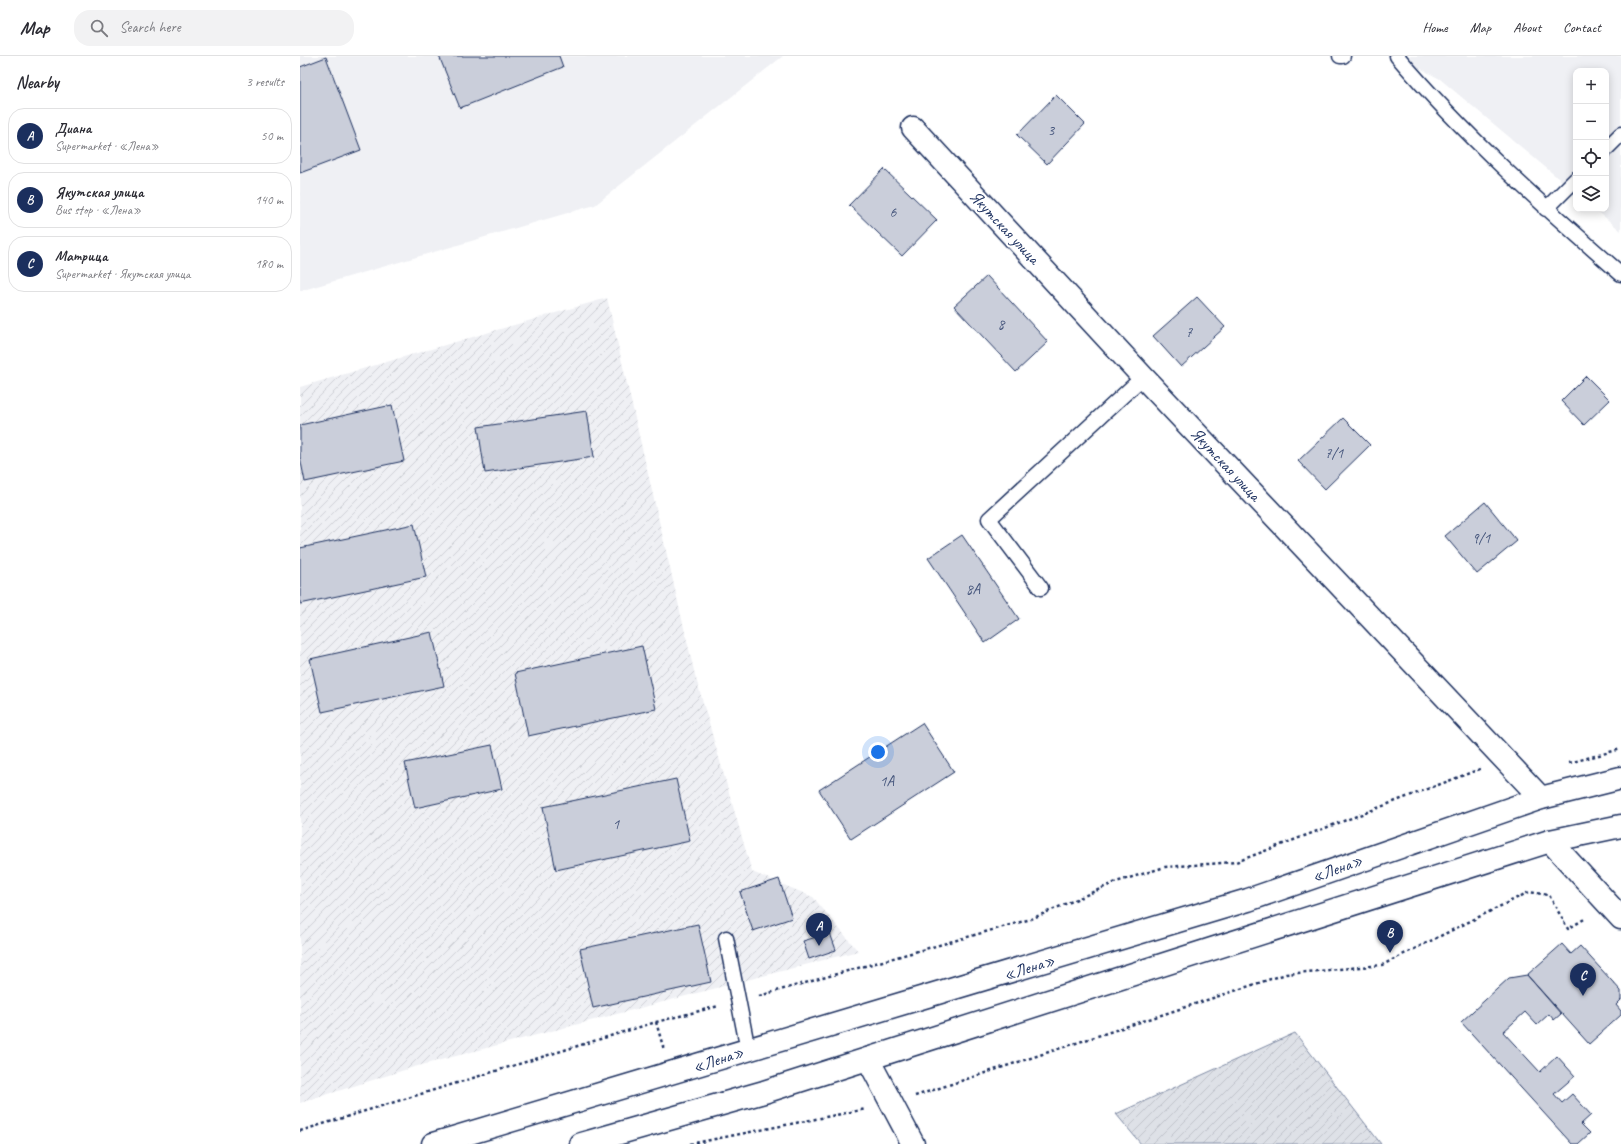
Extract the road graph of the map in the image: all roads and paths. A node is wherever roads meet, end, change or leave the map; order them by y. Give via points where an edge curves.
1 (1340, 56) edge
2 (1344, 56) edge
3 (1397, 56) edge
4 (913, 128) dead end
5 (1621, 134) edge
6 (1609, 146) edge
7 (1573, 182) edge
8 (1546, 209) junction
9 (1621, 274) edge
10 (1144, 377) junction
11 (1041, 588) dead end
12 (1621, 748) edge
13 (1504, 760) junction
14 (1564, 764) dead end
15 (1621, 778) edge
16 (1541, 798) junction
17 (1621, 826) edge
18 (1550, 841) junction
19 (1614, 911) edge
20 (726, 938) dead end
21 (738, 1002) junction
22 (748, 1050) junction
23 (868, 1059) junction
24 (891, 1104) junction
25 (300, 1131) edge
26 (433, 1144) edge
27 (581, 1144) edge
28 (690, 1144) edge
29 (913, 1144) edge

1 - 2 lane
3 - 8 lane via 1428,92
4 - 10 main road, Якутская улица
5 - 6 lane
7 - 8 lane
8 - 9 lane
10 - 11 lane via 989,519
10 - 13 main road, Якутская улица
12 - 14 path
13 - 16 main road, Якутская улица
13 - 21 path via 1236,862 1165,867 1116,882 1031,919
15 - 16 main road, «Лена»
16 - 22 main road, «Лена» via 1248,900
17 - 18 main road
18 - 19 main road
18 - 23 main road
19 - 24 path via 1568,929 1548,895 1529,892 1382,965 1286,974
20 - 21 lane
21 - 22 lane
21 - 25 path via 656,1022
22 - 26 main road, «Лена»
23 - 24 main road
23 - 27 main road via 764,1092
24 - 28 path
24 - 29 main road

